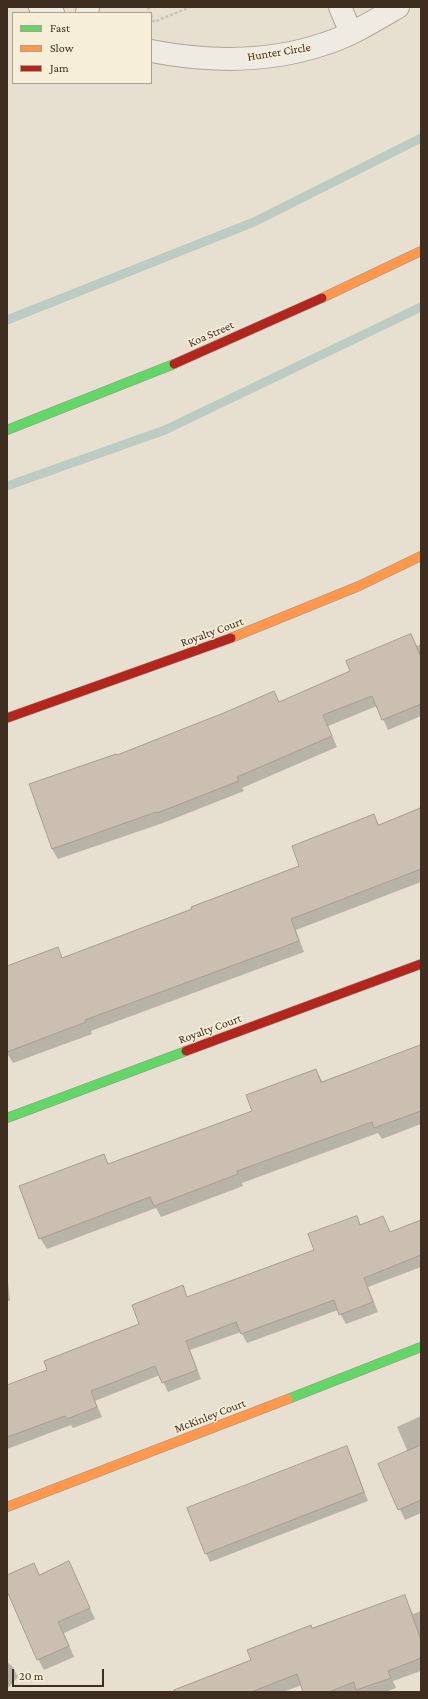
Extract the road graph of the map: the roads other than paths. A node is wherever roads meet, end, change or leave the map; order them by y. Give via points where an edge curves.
1 (40, 7) edge
2 (340, 7) edge
3 (398, 7) edge
4 (51, 12) edge
5 (351, 33) junction
6 (152, 51) edge
7 (421, 251) edge
8 (7, 430) edge
9 (421, 556) edge
10 (7, 718) edge
11 (421, 964) edge
12 (7, 1118) edge
13 (421, 1347) edge
14 (7, 1507) edge

1 - 4 street
2 - 5 street
3 - 5 street, Hunter Circle
5 - 6 street, Hunter Circle via 310,48 264,57 180,57
7 - 8 street, Koa Street via 348,287 209,349 60,411
9 - 10 street, Royalty Court via 359,586 242,634
11 - 12 street, Royalty Court
13 - 14 street, McKinley Court

